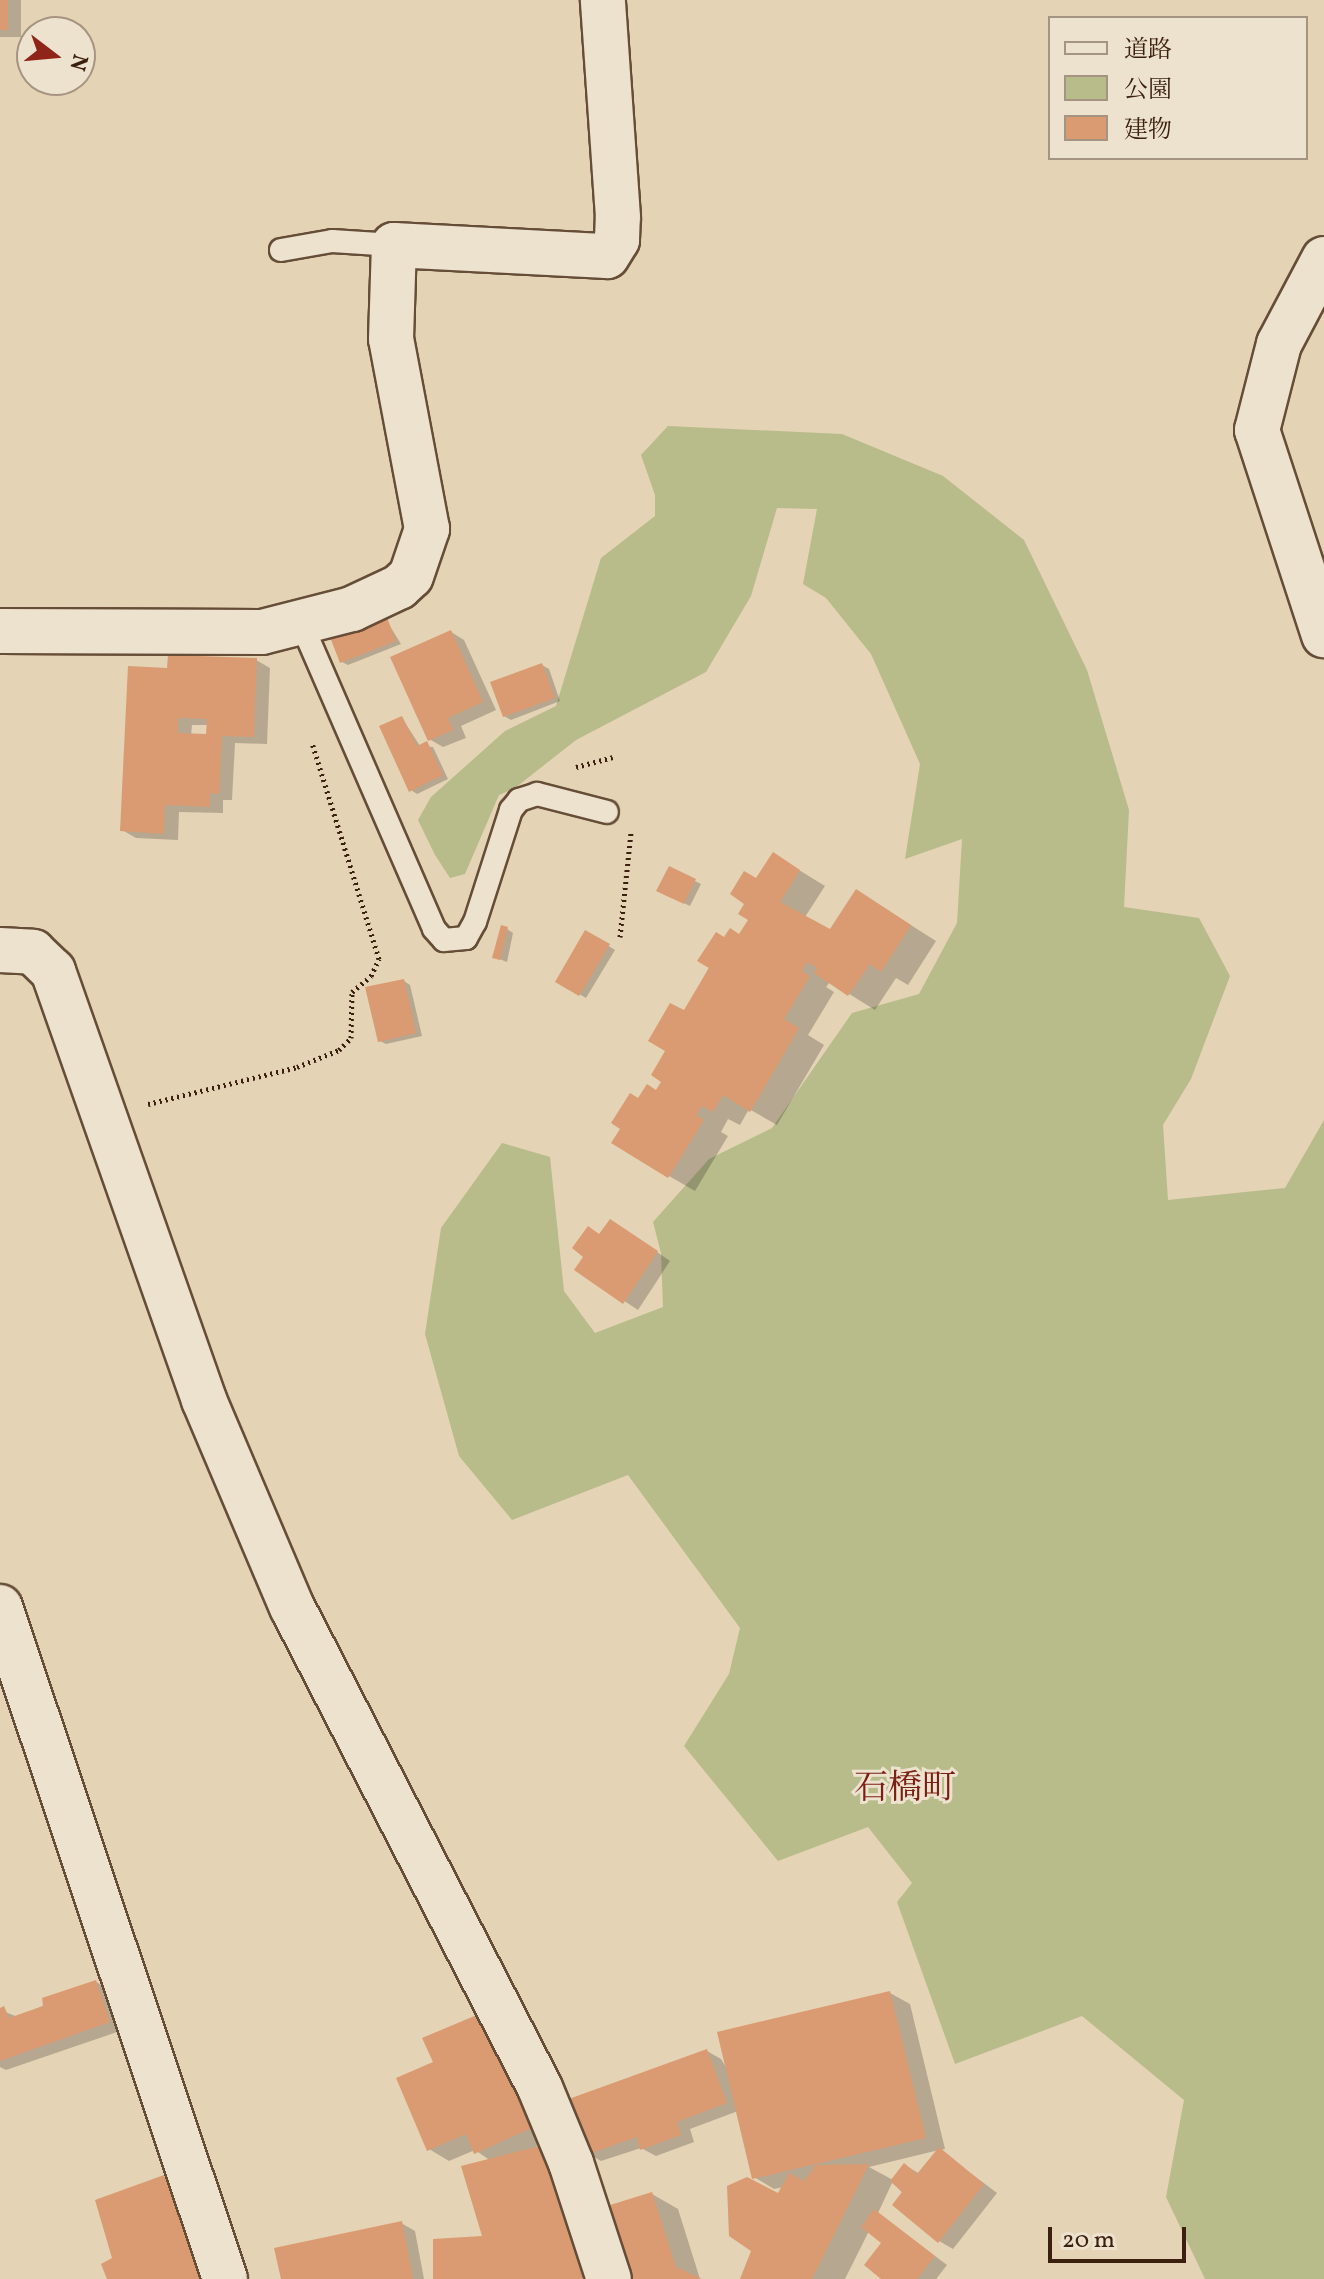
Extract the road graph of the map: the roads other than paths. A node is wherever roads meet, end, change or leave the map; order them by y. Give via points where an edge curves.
1 (603, 0) edge
2 (394, 245) junction
3 (281, 250) dead end
4 (1324, 259) edge
5 (302, 625) junction
6 (0, 631) edge
7 (1324, 635) edge
8 (607, 812) road end
9 (0, 950) edge
10 (0, 1607) edge
11 (225, 2279) edge
12 (609, 2279) edge

1 - 2 street via 618,217 617,240 607,256
2 - 3 lane via 332,241
2 - 5 street via 391,339 423,503 426,545 420,562 399,587
4 - 7 street via 1279,344 1257,430
5 - 6 street via 262,632
5 - 8 lane via 434,929 444,940 466,938 475,922 511,810 519,800 537,794
9 - 12 street via 33,952 53,971 204,1400 292,1607 540,2088
10 - 11 street

